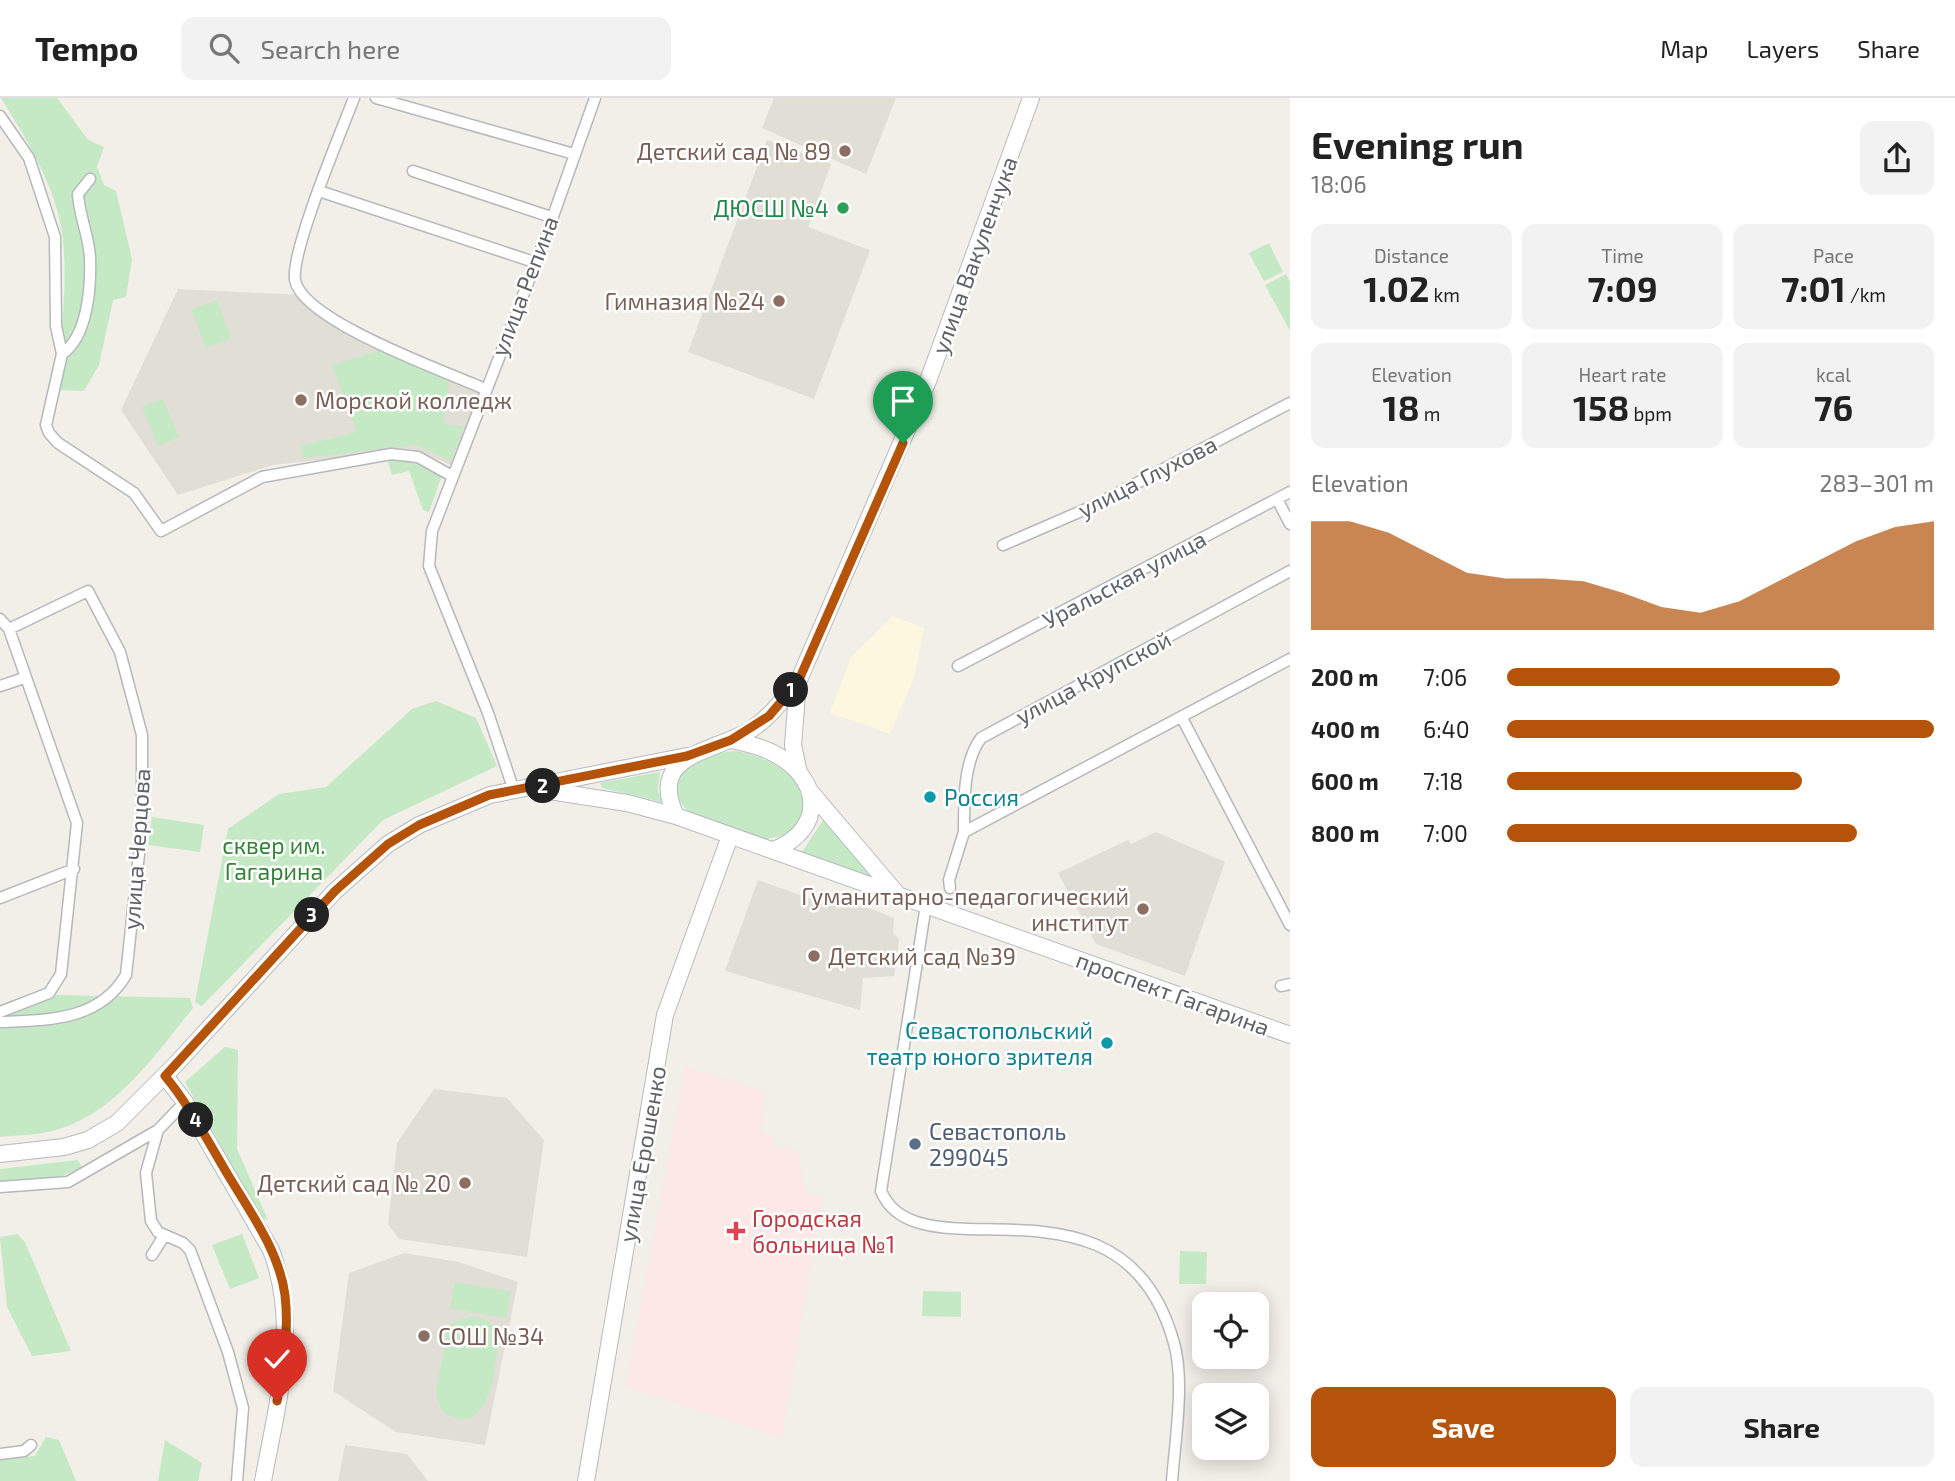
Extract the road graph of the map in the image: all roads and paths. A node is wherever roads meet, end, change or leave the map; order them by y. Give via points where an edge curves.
1 (354, 98) edge
2 (376, 98) edge
3 (595, 98) edge
4 (1031, 98) edge
5 (0, 116) edge
6 (574, 154) junction
7 (413, 171) dead end
8 (90, 179) dead end
9 (319, 191) junction
10 (551, 217) junction
11 (534, 262) junction
12 (61, 354) junction
13 (485, 388) junction
14 (1290, 403) edge
15 (452, 476) junction
16 (1290, 492) edge
17 (1277, 499) junction
18 (1290, 524) edge
19 (1003, 545) dead end
20 (1290, 571) edge
21 (0, 619) edge
22 (9, 629) junction
23 (1290, 659) edge
24 (958, 666) dead end
25 (24, 678) junction
26 (798, 682) junction
27 (0, 686) edge
28 (1182, 718) junction
29 (731, 740) junction
30 (687, 756) junction
31 (799, 774) junction
32 (535, 788) junction
33 (808, 789) junction
34 (514, 791) junction
35 (676, 816) junction
36 (964, 831) junction
37 (730, 836) junction
38 (774, 850) junction
39 (74, 869) junction
40 (950, 888) dead end
41 (898, 895) junction
42 (0, 898) edge
43 (926, 905) junction
44 (1290, 925) edge
45 (0, 1012) edge
46 (0, 1022) edge
47 (1290, 1035) edge
48 (165, 1076) junction
49 (185, 1102) junction
50 (158, 1130) junction
51 (0, 1154) edge
52 (0, 1187) edge
53 (164, 1236) junction
54 (152, 1255) dead end
55 (31, 1445) dead end
56 (0, 1454) edge
57 (237, 1481) edge
58 (263, 1481) edge
59 (586, 1481) edge
60 (1172, 1481) edge

1 - 9 street
2 - 6 street
3 - 6 street, улица Репина
4 - 26 main road, улица Вакуленчука via 928,381
5 - 12 street via 29,158 53,226
6 - 10 street, улица Репина
7 - 10 street
8 - 12 street via 78,194 90,257 86,310 71,346
9 - 11 street
9 - 13 street via 295,277 298,290 343,328
10 - 11 street, улица Репина
11 - 13 street, улица Репина
12 - 15 street via 48,433 134,493 161,531 262,477 391,454 418,457
13 - 15 street, улица Репина
14 - 19 street, улица Глухова via 1093,506
15 - 34 street, улица Репина via 432,531 429,566
16 - 17 street, Уральская улица
17 - 18 street
17 - 24 street, Уральская улица
20 - 36 street, улица Крупской via 981,738 964,795
21 - 22 street
22 - 25 street
22 - 46 street, улица Черцова via 88,591 120,652 142,735 142,826 126,975 117,992 75,1017
23 - 28 street
25 - 27 street
25 - 39 street via 77,823
26 - 29 main road, улица Вакуленчука via 769,716
26 - 31 main road, улица Вакуленчука via 793,745
28 - 36 street
28 - 44 street
29 - 30 main road
29 - 31 main road via 774,753
30 - 32 main road
30 - 35 main road via 668,783
31 - 33 main road
32 - 34 main road
32 - 35 main road
33 - 38 main road via 812,810 805,829
33 - 41 main road
34 - 48 main road via 470,801 388,844 335,891
35 - 37 main road
36 - 40 street, улица Крупской
37 - 38 main road
37 - 59 main road, улица Ерошенко via 665,1015
38 - 41 main road, проспект Гагарина
39 - 42 street
39 - 45 street via 61,974 49,993
41 - 43 main road, проспект Гагарина
43 - 47 main road, проспект Гагарина
43 - 60 street via 881,1191 897,1214 933,1228 1054,1231 1100,1247 1134,1267 1163,1315 1178,1365
48 - 49 main road
48 - 51 main road via 117,1123 88,1140
49 - 50 street
49 - 58 main road via 271,1250 284,1293 284,1363
50 - 52 street via 68,1182
50 - 53 street via 146,1173 151,1222
53 - 54 street
53 - 57 street via 190,1250 228,1353 243,1408
55 - 56 street via 24,1451

